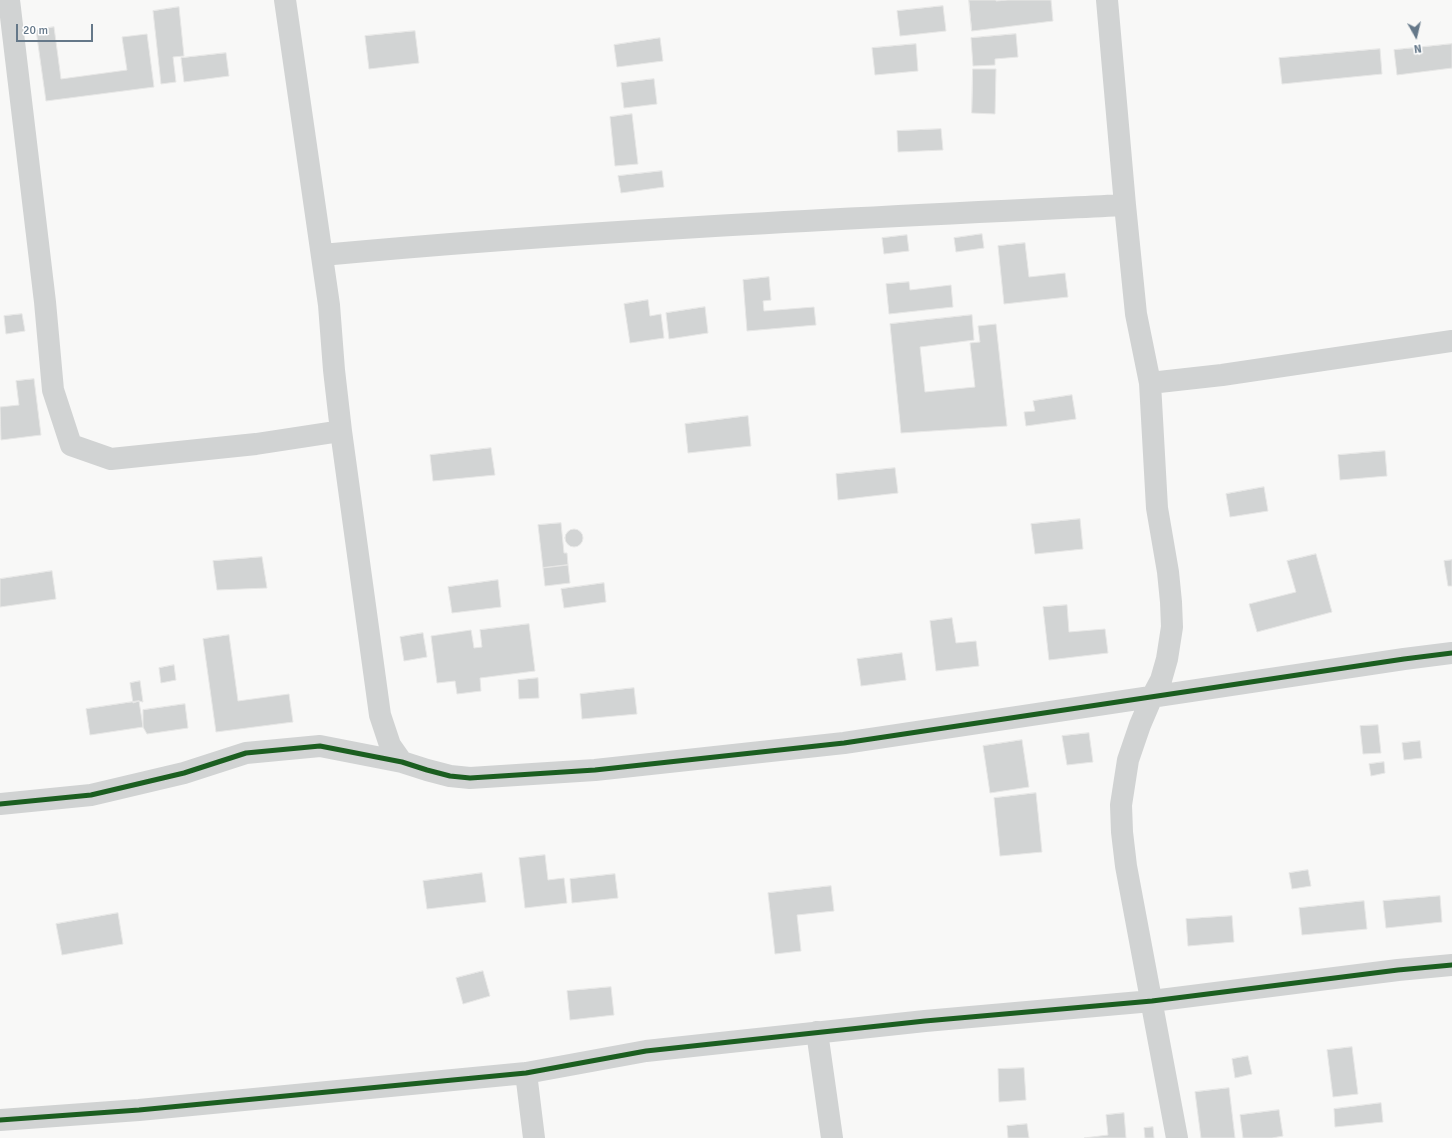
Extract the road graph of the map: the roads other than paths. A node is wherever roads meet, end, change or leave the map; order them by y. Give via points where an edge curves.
1 (9, 0) edge
2 (285, 0) edge
3 (1107, 0) edge
4 (1125, 205) junction
5 (322, 255) junction
6 (1452, 341) edge
7 (1150, 383) junction
8 (341, 431) junction
9 (1452, 653) edge
10 (1152, 697) junction
11 (402, 762) junction
12 (0, 804) edge
13 (1452, 965) edge
14 (1152, 1001) junction
15 (817, 1032) junction
16 (526, 1073) junction
17 (0, 1120) edge
18 (534, 1138) edge
19 (832, 1138) edge
20 (1177, 1138) edge

1 - 8 street via 53,390 71,445 111,459 256,444
2 - 5 street
3 - 4 street
4 - 5 street via 645,230
4 - 7 street via 1136,314
5 - 8 street
6 - 7 street
7 - 10 street via 1157,508 1168,572 1172,627 1167,659 1161,680
8 - 11 street via 380,715 390,745
9 - 10 street
10 - 11 street via 844,743 595,770 470,778 450,776
10 - 14 street via 1128,760 1121,804 1126,866
11 - 12 street via 320,746 246,753 184,773 91,795
13 - 14 street
14 - 15 street
14 - 20 street
15 - 16 street via 646,1051
15 - 19 street
16 - 17 street via 139,1110
16 - 18 street

